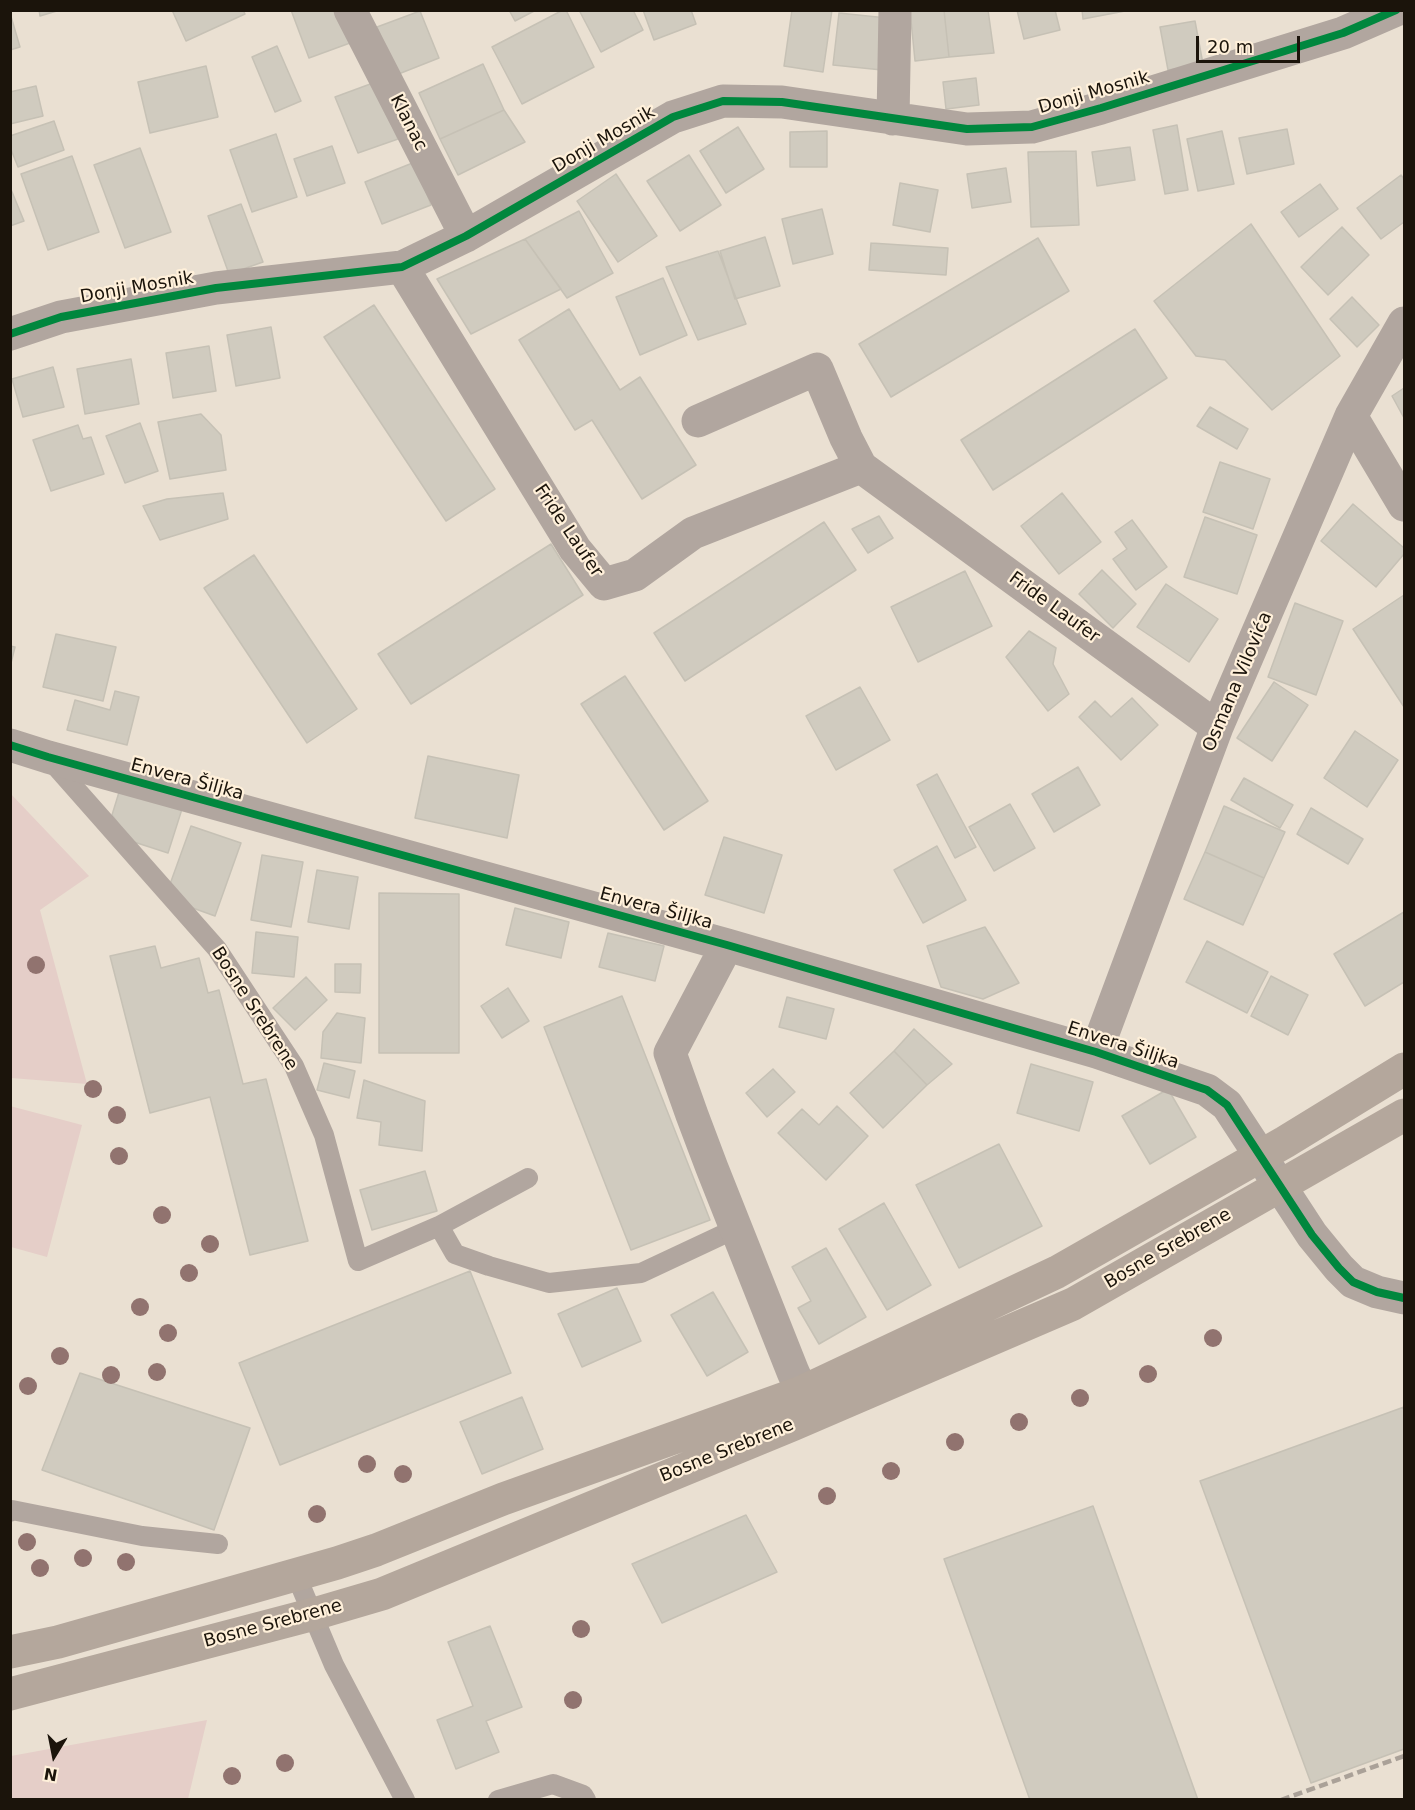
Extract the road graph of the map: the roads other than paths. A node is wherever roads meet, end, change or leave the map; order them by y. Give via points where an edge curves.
1 (350, 10) edge
2 (895, 10) edge
3 (1396, 10) edge
4 (893, 119) junction
5 (466, 236) junction
6 (402, 267) junction
7 (1404, 323) edge
8 (10, 334) edge
9 (1351, 416) junction
10 (698, 422) dead end
11 (861, 466) junction
12 (1404, 505) edge
13 (1218, 728) junction
14 (10, 745) edge
15 (48, 757) junction
16 (727, 945) junction
17 (1096, 1052) junction
18 (1404, 1069) edge
19 (1404, 1115) edge
20 (1261, 1156) junction
21 (528, 1178) dead end
22 (1279, 1186) junction
23 (439, 1226) junction
24 (737, 1228) junction
25 (1404, 1298) edge
26 (802, 1392) junction
27 (10, 1512) edge
28 (218, 1544) dead end
29 (296, 1575) junction
30 (314, 1614) junction
31 (10, 1653) edge
32 (10, 1694) edge
33 (405, 1800) edge
34 (498, 1800) edge
35 (585, 1800) edge

1 - 5 street, Klanac
2 - 4 street
3 - 4 street, Donji Mosnik via 1343,33 1032,127 967,129
4 - 5 street, Donji Mosnik via 782,102 723,101 673,117
5 - 6 street, Donji Mosnik
6 - 8 street, Donji Mosnik via 216,288 61,317
6 - 11 street, Fride Laufer via 575,549 604,584 635,574 693,533
7 - 9 street, Osmana Vilovića
9 - 12 street
9 - 13 street, Osmana Vilovića
10 - 11 street, Fride Laufer via 817,369
11 - 13 street, Fride Laufer
13 - 17 street, Osmana Vilovića
14 - 15 street, Envera Šiljka
15 - 16 street, Envera Šiljka
15 - 23 lane, Bosne Srebrene via 217,950 294,1066 324,1136 358,1261
16 - 17 street, Envera Šiljka
16 - 24 street, Bosne Srebrene via 670,1053
17 - 20 street, Envera Šiljka via 1207,1090 1227,1105
18 - 20 main road, Bosne Srebrene
19 - 22 main road, Bosne Srebrene
20 - 22 street, Envera Šiljka
20 - 26 main road, Bosne Srebrene via 1057,1272
21 - 23 lane, Bosne Srebrene
22 - 25 street, Envera Šiljka via 1312,1235 1353,1282
22 - 30 main road, Bosne Srebrene via 1073,1304 393,1589
23 - 24 lane via 455,1254 549,1283 641,1273
24 - 26 street, Bosne Srebrene
26 - 29 main road, Bosne Srebrene via 503,1499 376,1550
27 - 28 lane via 142,1536
29 - 30 lane
29 - 31 main road, Bosne Srebrene
30 - 32 main road, Bosne Srebrene
30 - 33 lane via 334,1665
34 - 35 lane via 553,1784 583,1795

